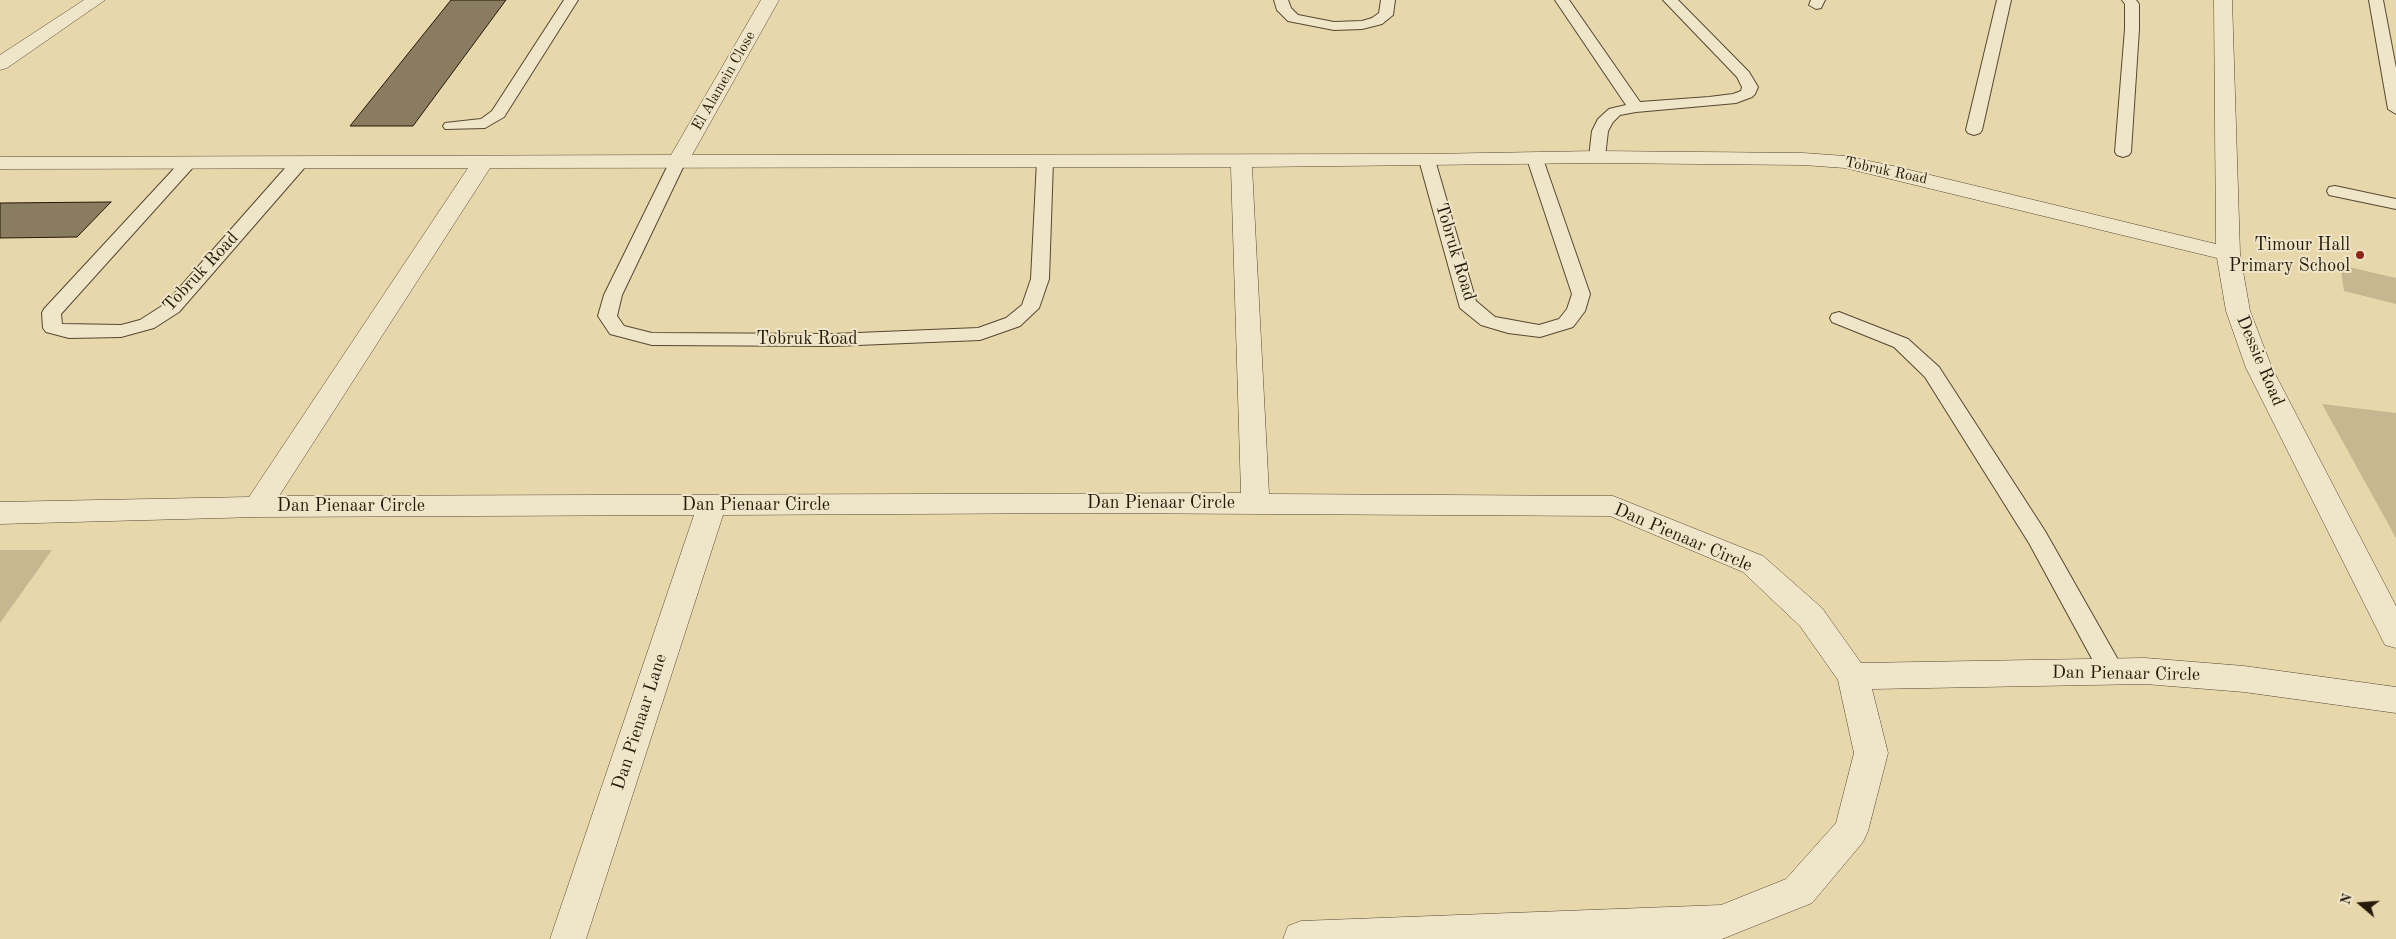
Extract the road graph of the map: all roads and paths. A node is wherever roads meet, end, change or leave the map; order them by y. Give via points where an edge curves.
1 (96, 0) edge
2 (571, 0) edge
3 (770, 0) edge
4 (1281, 0) edge
5 (1388, 0) edge
6 (1562, 0) edge
7 (1670, 0) edge
8 (2004, 0) edge
9 (2128, 0) edge
10 (2223, 0) edge
11 (2376, 0) edge
12 (0, 64) edge
13 (1636, 106) junction
14 (2396, 109) edge
15 (451, 126) dead end
16 (1974, 130) dead end
17 (2122, 152) dead end
18 (1597, 157) junction
19 (1536, 159) junction
20 (1240, 160) junction
21 (1427, 160) junction
22 (678, 161) junction
23 (1045, 161) junction
24 (300, 162) junction
25 (483, 162) junction
26 (0, 163) edge
27 (188, 164) junction
28 (2335, 191) dead end
29 (2396, 204) edge
30 (2228, 254) junction
31 (1839, 318) dead end
32 (1255, 502) junction
33 (712, 505) junction
34 (257, 507) junction
35 (0, 513) edge
36 (2396, 636) edge
37 (2112, 672) junction
38 (1854, 676) junction
39 (2396, 700) edge
40 (568, 939) edge
41 (1301, 939) edge

1 - 12 street
2 - 15 lane via 498,114 485,123
3 - 22 street, El Alamein Close
4 - 5 lane via 1284,10 1293,18 1334,26 1377,21 1386,15
6 - 13 lane
7 - 13 lane via 1744,75 1750,87 1748,94 1709,102
8 - 16 lane
9 - 17 lane via 2132,4 2132,29
10 - 30 street, Dessie Road
11 - 14 lane
13 - 18 lane via 1615,112 1606,119 1600,131
18 - 19 street, Tobruk Road
18 - 30 street, Tobruk Road via 1744,157 1846,162
19 - 21 street, Tobruk Road
19 - 21 lane, Tobruk Road via 1581,294 1576,311 1566,323 1540,331 1488,321 1467,304
20 - 21 street, Tobruk Road
20 - 23 street, Tobruk Road
20 - 32 street, Dan Pienaar Circle
22 - 23 street, Tobruk Road
22 - 23 lane, Tobruk Road via 613,295 607,316 617,330 652,339 833,340 980,334 1013,322 1030,308 1040,280
22 - 25 street, Tobruk Road
24 - 25 street, Tobruk Road
24 - 27 street, Tobruk Road
24 - 27 lane, Tobruk Road via 172,308 147,324 120,331 69,332 53,328 51,313
25 - 34 street, Dan Pienaar Circle
26 - 27 street, Tobruk Road
28 - 29 lane
30 - 36 street, Dessie Road via 2238,311 2259,368
31 - 37 lane via 1901,343 1932,372 2037,537
32 - 33 street, Dan Pienaar Circle
32 - 38 street, Dan Pienaar Circle via 1613,506 1754,564 1811,617
33 - 34 street, Dan Pienaar Circle
33 - 40 street, Dan Pienaar Lane
34 - 35 street, Dan Pienaar Circle
37 - 38 street, Dan Pienaar Circle
37 - 39 street, Dan Pienaar Circle via 2191,674
38 - 41 street, Dan Pienaar Circle via 1871,753 1869,761 1851,830 1799,891 1721,922

